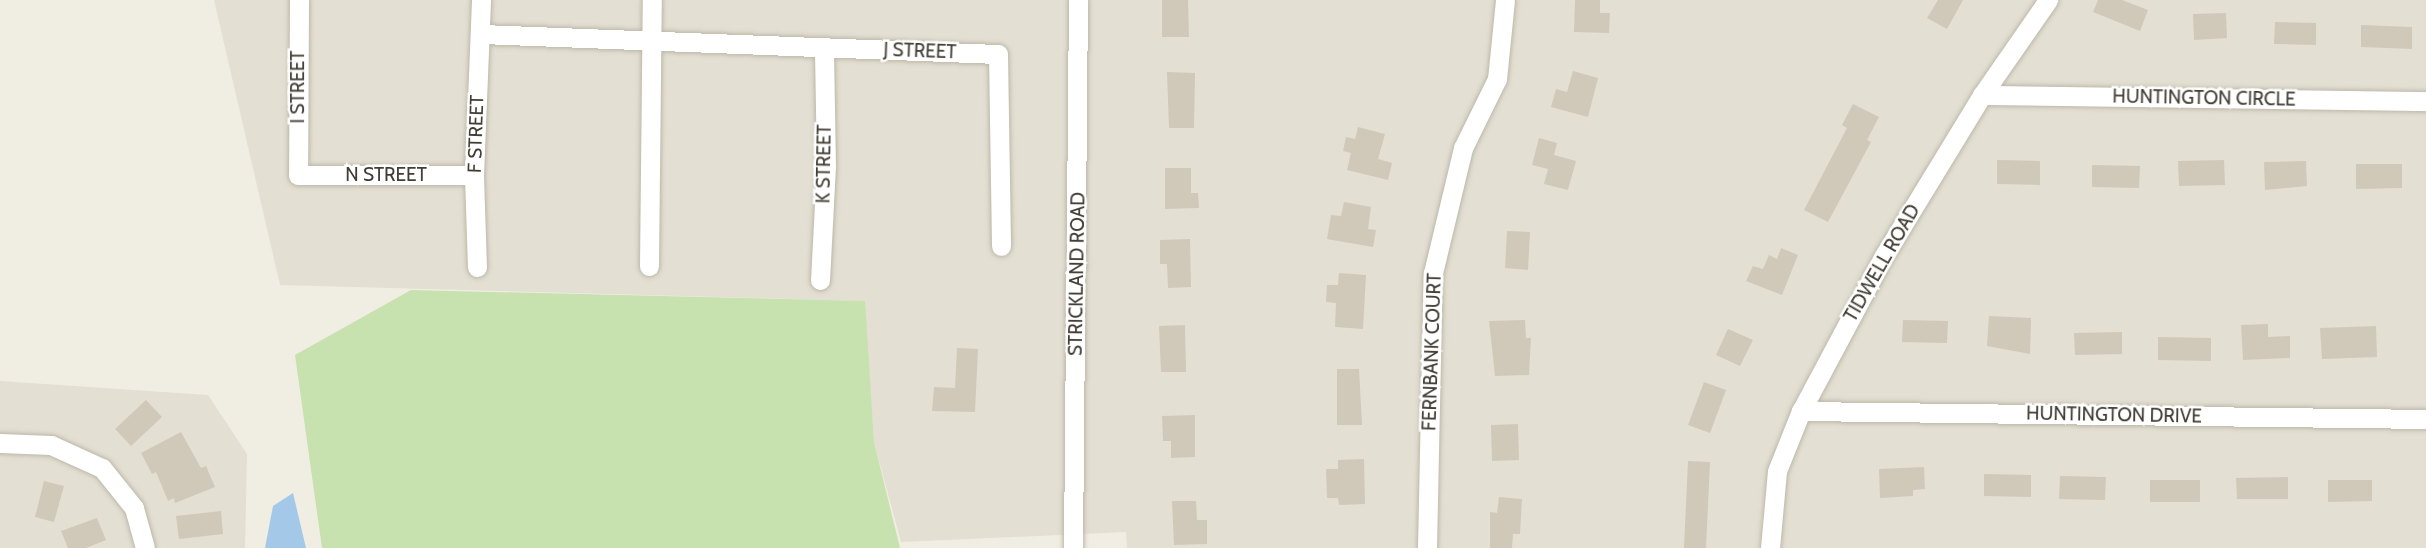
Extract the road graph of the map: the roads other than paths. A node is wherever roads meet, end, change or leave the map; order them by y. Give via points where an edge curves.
1 (299, 0) edge
2 (481, 0) edge
3 (652, 0) edge
4 (1079, 0) edge
5 (1505, 0) edge
6 (2048, 0) edge
7 (481, 34) junction
8 (650, 40) junction
9 (824, 48) junction
10 (1982, 95) junction
11 (2426, 101) edge
12 (298, 175) joint
13 (474, 175) junction
14 (1002, 246) dead end
15 (649, 266) dead end
16 (477, 267) dead end
17 (820, 280) dead end
18 (1801, 411) junction
19 (2426, 419) edge
20 (0, 443) edge
21 (145, 548) edge
22 (1073, 548) edge
23 (1427, 548) edge
24 (1770, 548) edge

1 - 12 street, I STREET
2 - 7 street, F STREET
3 - 8 street
4 - 22 street, STRICKLAND ROAD
5 - 23 street, FERNBANK COURT via 1497,79 1463,148 1433,273
6 - 10 street, TIDWELL ROAD
7 - 8 street
7 - 13 street, F STREET
8 - 9 street, J STREET
8 - 15 street
9 - 14 street, J STREET via 998,54
9 - 17 street, K STREET via 826,166
10 - 11 street, HUNTINGTON CIRCLE
10 - 18 street, TIDWELL ROAD via 1860,296
12 - 13 street, N STREET
13 - 16 street, F STREET
18 - 19 street, HUNTINGTON DRIVE
18 - 24 street, TIDWELL ROAD via 1777,471
20 - 21 street via 51,445 102,468 134,508

